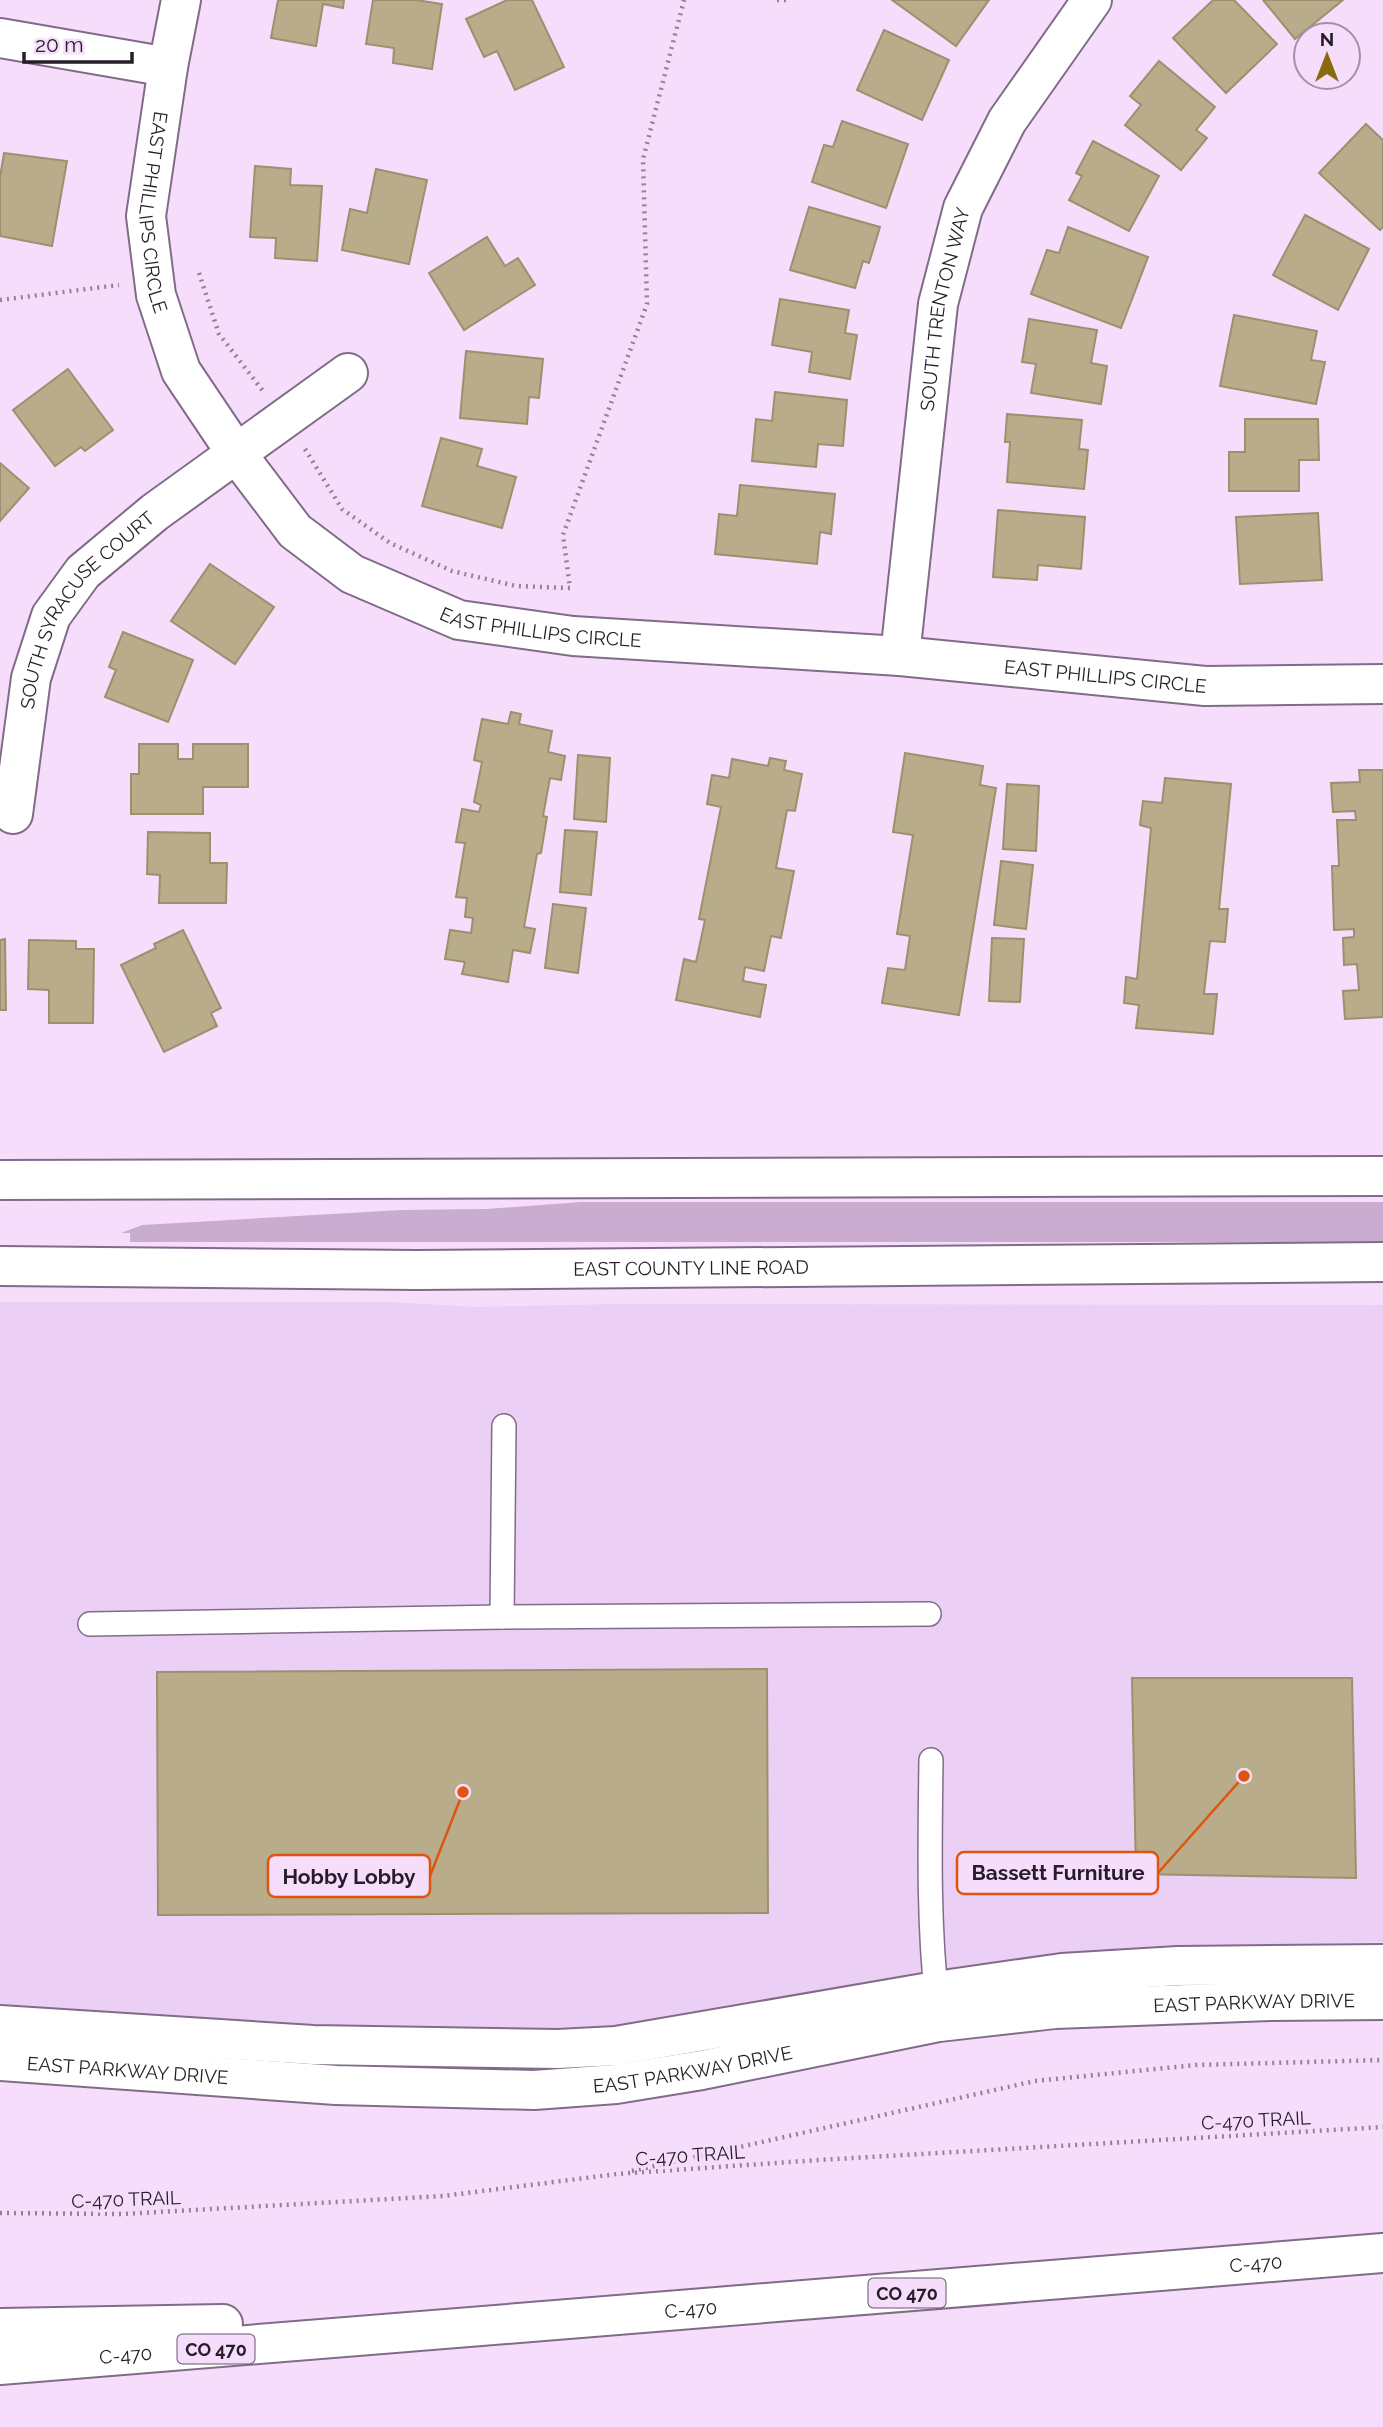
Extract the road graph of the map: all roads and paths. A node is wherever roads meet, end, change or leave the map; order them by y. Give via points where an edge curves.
1 (181, 0) edge
2 (684, 0) edge
3 (777, 0) edge
4 (791, 0) edge
5 (1092, 0) edge
6 (0, 38) edge
7 (168, 67) junction
8 (199, 273) dead end
9 (123, 285) dead end
10 (0, 300) edge
11 (348, 373) dead end
12 (284, 418) junction
13 (236, 453) junction
14 (900, 656) junction
15 (1383, 684) edge
16 (13, 814) dead end
17 (1383, 1176) edge
18 (0, 1180) edge
19 (1383, 1262) edge
20 (0, 1266) edge
21 (504, 1426) dead end
22 (929, 1614) dead end
23 (502, 1617) junction
24 (90, 1624) dead end
25 (931, 1760) dead end
26 (1383, 1964) edge
27 (1383, 2000) edge
28 (937, 2007) junction
29 (0, 2025) edge
30 (1383, 2060) edge
31 (0, 2061) edge
32 (1383, 2127) edge
33 (617, 2174) junction
34 (0, 2213) edge
35 (1383, 2253) edge
36 (0, 2328) edge
37 (432, 2332) junction
38 (0, 2365) edge

1 - 7 main road, EAST PHILLIPS CIRCLE
2 - 12 path via 643,159 647,304 563,535 570,588 516,586 452,571 390,543 342,509
3 - 4 path
5 - 14 main road, SOUTH TRENTON WAY via 1007,121 963,208 937,304
6 - 7 main road
7 - 13 main road, EAST PHILLIPS CIRCLE via 146,216 156,295 181,371
8 - 12 path via 219,334
9 - 10 path
11 - 12 main road, SOUTH SYRACUSE COURT
12 - 13 main road, SOUTH SYRACUSE COURT
13 - 14 main road, EAST PHILLIPS CIRCLE via 295,531 352,574 459,620 572,636
13 - 16 main road, SOUTH SYRACUSE COURT via 83,572 51,616 31,678
14 - 15 main road, EAST PHILLIPS CIRCLE via 1205,686
17 - 18 main road
19 - 20 main road, EAST COUNTY LINE ROAD via 430,1270
21 - 23 lane
22 - 23 lane
23 - 24 lane
25 - 28 lane via 931,1947
26 - 28 main road, EAST PARKWAY DRIVE via 1062,1973
27 - 28 main road, EAST PARKWAY DRIVE via 1055,2009
28 - 29 main road, EAST PARKWAY DRIVE via 617,2046 558,2049 313,2045
28 - 31 main road, EAST PARKWAY DRIVE via 690,2072 534,2090 336,2085
30 - 33 path via 1196,2064 1035,2081
32 - 33 path, C-470 TRAIL
33 - 34 path, C-470 TRAIL via 429,2196 123,2214
35 - 37 main road, C-470 / CO 470
36 - 37 main road via 251,2324
37 - 38 main road, C-470 / CO 470

